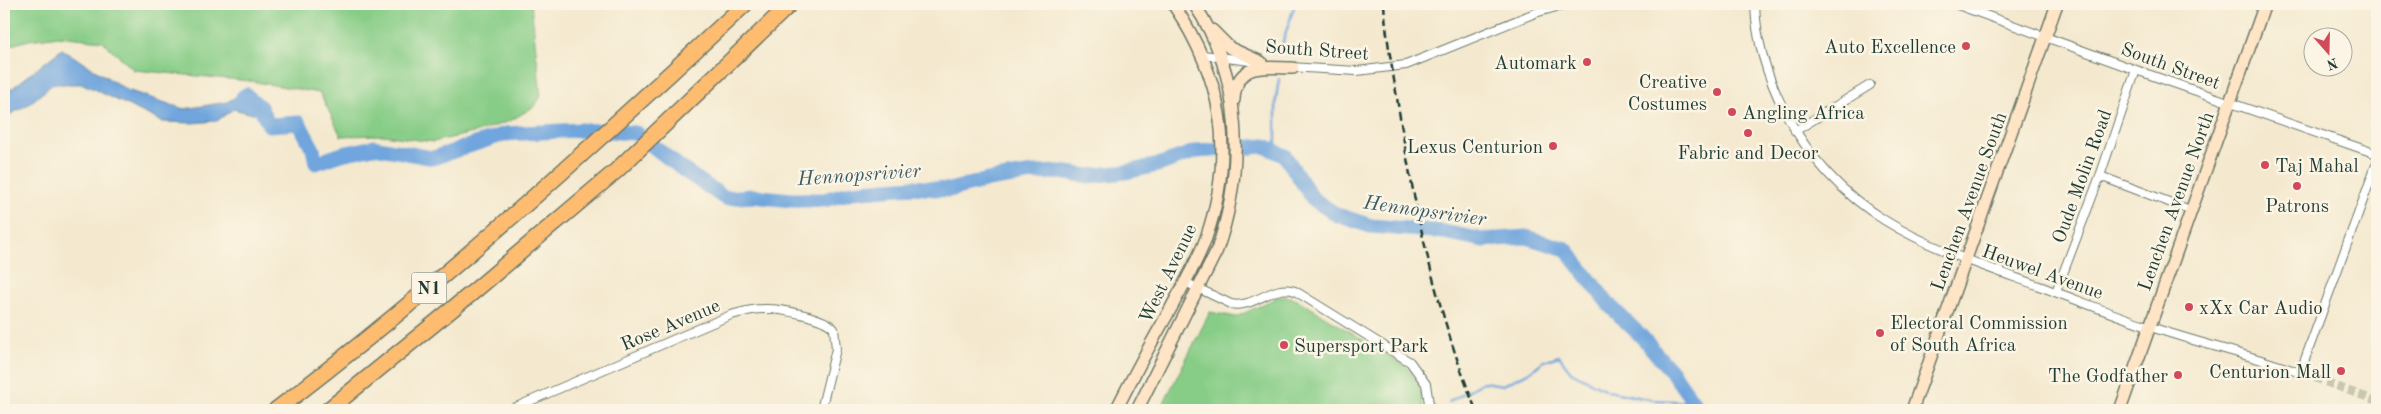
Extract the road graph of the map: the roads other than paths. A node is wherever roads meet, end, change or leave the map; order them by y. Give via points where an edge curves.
1 (745, 4) edge
2 (790, 4) edge
3 (1173, 4) edge
4 (1194, 4) edge
5 (1567, 4) edge
6 (1755, 4) edge
7 (1955, 4) edge
8 (2057, 4) edge
9 (2265, 4) edge
10 (1969, 6) edge
11 (1204, 21) junction
12 (2046, 36) junction
13 (1203, 55) junction
14 (1219, 57) junction
15 (1260, 62) junction
16 (1292, 68) junction
17 (2136, 70) junction
18 (1870, 85) dead end
19 (2229, 102) junction
20 (1234, 109) junction
21 (1796, 131) junction
22 (2377, 154) edge
23 (2377, 162) edge
24 (2100, 176) junction
25 (2190, 210) junction
26 (1966, 260) junction
27 (1185, 282) junction
28 (1198, 288) junction
29 (2056, 292) junction
30 (2148, 326) junction
31 (276, 410) edge
32 (328, 410) edge
33 (509, 410) edge
34 (821, 410) edge
35 (1116, 410) edge
36 (1137, 410) edge
37 (1430, 410) edge
38 (1912, 410) edge
39 (2120, 410) edge

1 - 31 highway, N1 via 578,160 452,269
2 - 32 highway, N1 via 616,171
3 - 13 street, West Avenue
4 - 11 street, West Avenue
5 - 16 street, South Street via 1536,12 1406,65 1357,71
6 - 21 street, Heuwel Avenue via 1764,60
7 - 10 street, South Street
8 - 12 street, Lenchen Avenue South
9 - 19 street, Lenchen Avenue North
10 - 12 street, South Street
11 - 14 street, West Avenue
11 - 15 street via 1226,45
12 - 17 street, South Street
12 - 26 street, Lenchen Avenue South
13 - 14 street, South Street
13 - 27 street, West Avenue via 1216,90 1222,124 1220,184 1206,240
14 - 15 street, South Street
14 - 20 street, West Avenue
15 - 16 street, South Street
16 - 20 street via 1247,71 1236,84
17 - 19 street, South Street
17 - 24 street, Oude Molin Road
18 - 21 street
19 - 22 street, South Street
19 - 25 street, Lenchen Avenue North
20 - 28 street, West Avenue via 1233,184 1227,222
21 - 26 street, Heuwel Avenue via 1815,159 1852,198 1900,231
23 - 30 street, Heuwel Avenue via 2302,374
24 - 25 street
24 - 29 street, Oude Molin Road
25 - 30 street, Lenchen Avenue North
26 - 29 street, Heuwel Avenue
26 - 38 street, Lenchen Avenue South
27 - 28 street
27 - 35 street, West Avenue
28 - 36 street, West Avenue
28 - 37 street via 1239,306 1281,289 1295,292 1410,362 1426,384
29 - 30 street, Heuwel Avenue
30 - 39 street, Lenchen Avenue North
33 - 34 street, Rose Avenue via 731,315 778,309 832,326 837,342

